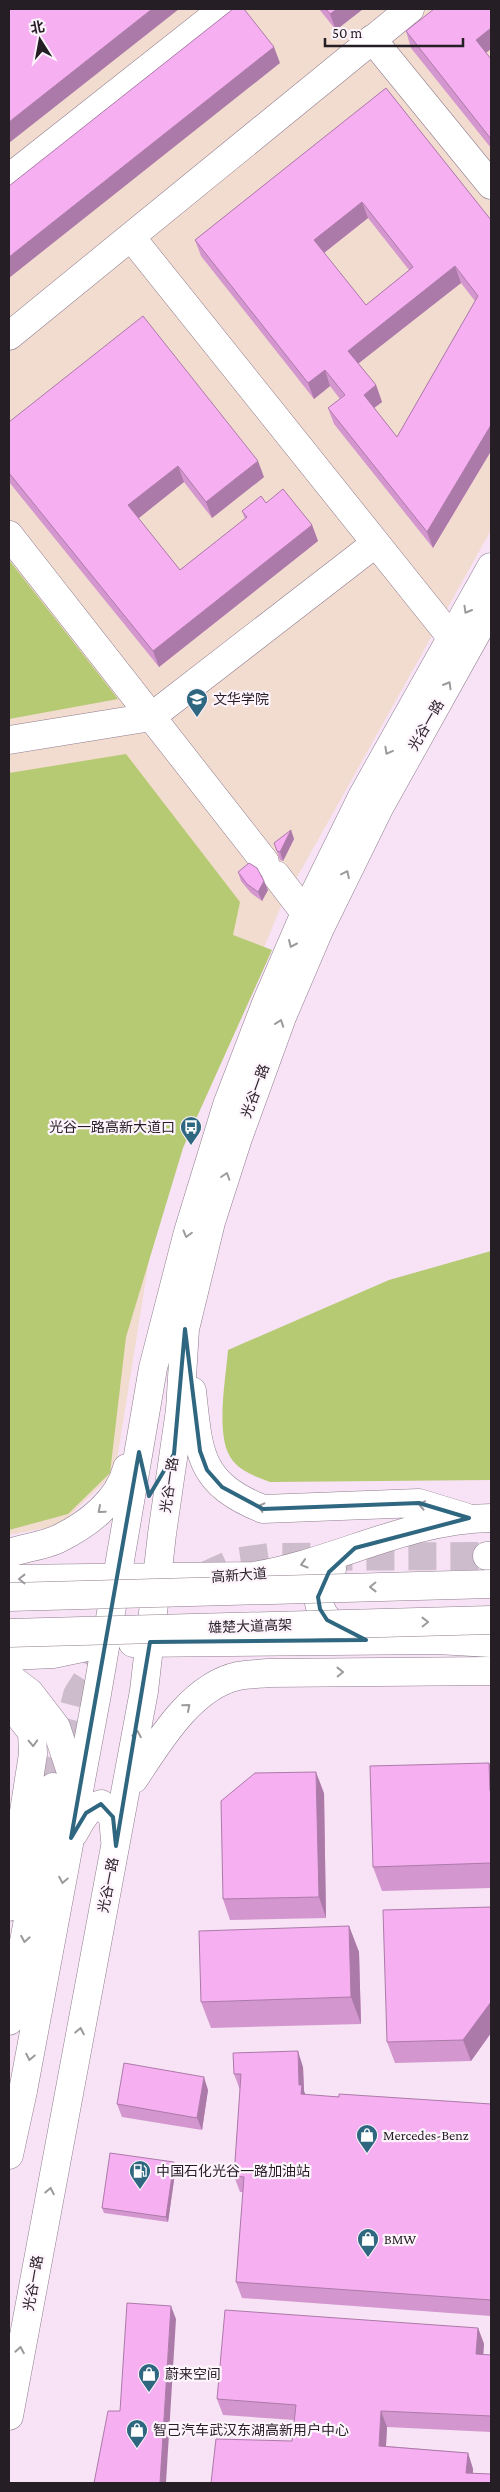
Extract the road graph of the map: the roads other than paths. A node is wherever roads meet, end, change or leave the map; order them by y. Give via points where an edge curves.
1 (223, 9) edge
2 (410, 9) edge
3 (372, 39) junction
4 (9, 178) edge
5 (491, 185) edge
6 (131, 237) junction
7 (9, 336) edge
8 (9, 535) edge
9 (376, 543) junction
10 (491, 567) edge
11 (491, 607) edge
12 (451, 637) junction
13 (151, 717) junction
14 (9, 740) edge
15 (305, 913) junction
16 (185, 1329) junction
17 (153, 1368) junction
18 (139, 1452) junction
19 (174, 1454) junction
20 (480, 1518) edge
21 (355, 1548) junction
22 (9, 1553) edge
23 (116, 1578) junction
24 (157, 1578) junction
25 (9, 1579) edge
26 (491, 1584) edge
27 (9, 1597) edge
28 (491, 1620) edge
29 (9, 1633) edge
30 (366, 1640) junction
31 (150, 1642) junction
32 (106, 1643) junction
33 (491, 1643) edge
34 (9, 1644) edge
35 (9, 1656) edge
36 (491, 1671) edge
37 (9, 1678) edge
38 (9, 1703) edge
39 (53, 1787) tunnel mouth
40 (127, 1789) junction
41 (73, 1828) junction
42 (116, 1846) junction
43 (9, 1907) edge
44 (9, 2021) edge
45 (9, 2155) edge
46 (9, 2416) edge

1 - 4 main road
2 - 3 main road
3 - 5 main road
3 - 6 main road
6 - 7 main road
6 - 9 main road
8 - 13 main road
9 - 12 main road
9 - 13 main road
10 -> 12 main road, 光谷一路
16 -> 11 main road, 光谷一路 via 212,1222 238,1138 282,1017 320,928 379,808
12 -> 15 main road, 光谷一路 via 363,795
13 - 14 main road
13 - 15 main road
15 -> 17 main road, 光谷一路 via 227,1104 188,1232
16 - 19 main road, 光谷一路
20 -> 16 main road via 419,1503 263,1509 222,1487 207,1470 200,1451
17 - 18 main road, 光谷一路
17 -> 22 main road via 125,1476 109,1503 57,1540
18 - 19 main road via 144,1477 152,1482 159,1478
18 - 23 main road, 光谷一路
19 - 24 main road, 光谷一路
20 - 21 main road, 高新大道 via 424,1527
21 -> 24 main road, 高新大道 via 254,1576
21 - 30 main road via 322,1582 318,1597 320,1609 327,1620
23 - 24 main road, 高新大道
23 -> 25 main road, 高新大道
23 - 32 main road, 光谷一路
24 - 31 main road, 光谷一路
26 -> 27 main road, bridge
29 -> 28 main road, 雄楚大道高架, bridge
30 - 31 main road
30 - 33 main road
31 - 32 main road
40 -> 31 main road, 光谷一路
32 - 34 main road
32 - 35 main road via 53,1654
32 - 41 main road, 光谷一路
40 -> 36 main road via 175,1718 212,1688 236,1676
37 - 41 main road via 30,1693 56,1727 71,1772
38 -> 43 main road via 32,1732 33,1754
39 -> 44 main road
40 - 42 main road, 光谷一路
41 - 42 main road via 94,1806 101,1804 113,1817
41 -> 45 main road, 光谷一路
46 -> 42 main road, 光谷一路

